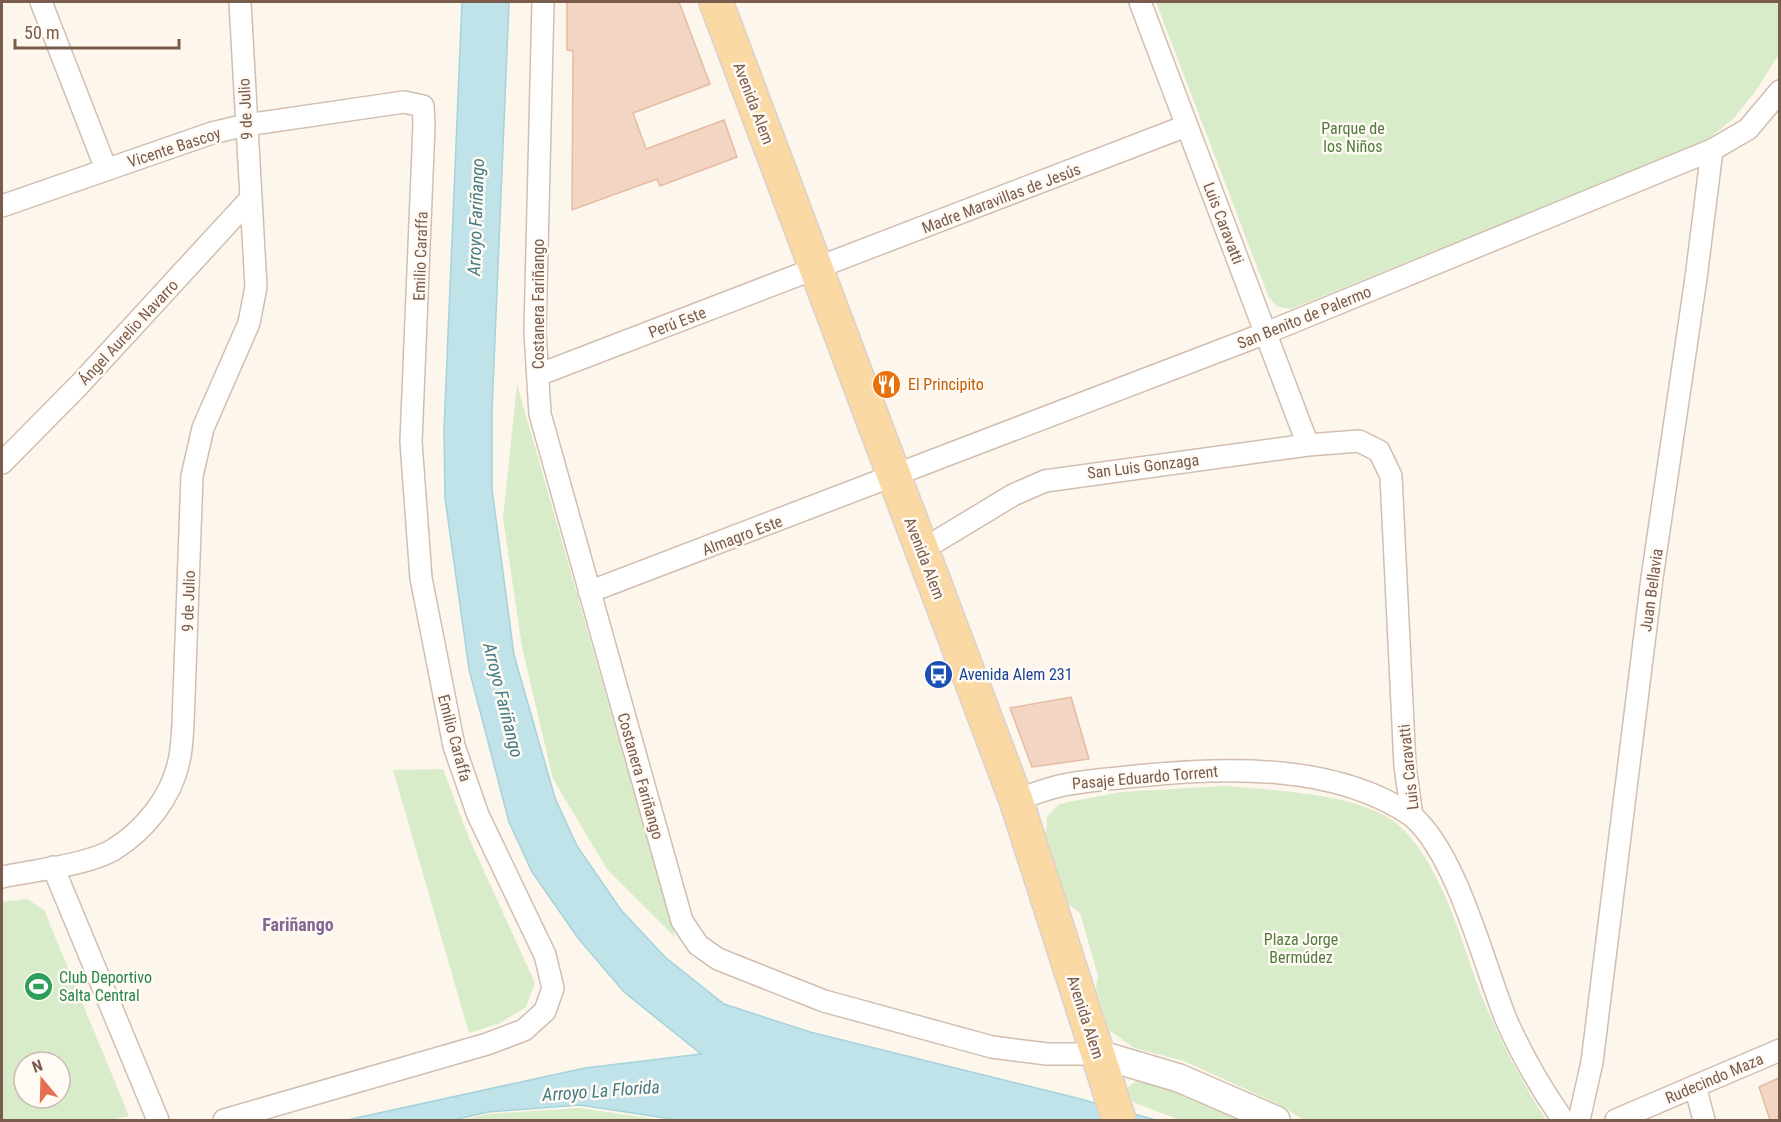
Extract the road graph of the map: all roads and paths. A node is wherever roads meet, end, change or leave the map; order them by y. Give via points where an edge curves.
1 (41, 2) edge
2 (240, 2) edge
3 (543, 2) edge
4 (716, 2) edge
5 (1140, 2) edge
6 (1779, 91) edge
7 (423, 106) joint
8 (246, 125) junction
9 (1186, 126) junction
10 (1712, 150) junction
11 (106, 169) junction
12 (251, 198) junction
13 (2, 206) edge
14 (816, 270) junction
15 (1266, 333) junction
16 (538, 375) junction
17 (1308, 445) junction
18 (1379, 451) joint
19 (2, 463) edge
20 (894, 477) junction
21 (922, 550) junction
22 (589, 592) junction
23 (1016, 800) junction
24 (1412, 816) junction
25 (53, 867) junction
26 (2, 877) edge
27 (1779, 1050) edge
28 (1098, 1054) junction
29 (1695, 1086) junction
30 (158, 1120) edge
31 (224, 1120) edge
32 (1119, 1120) edge
33 (1276, 1120) edge
34 (1563, 1120) edge
35 (1579, 1120) edge
36 (1616, 1120) edge
37 (1704, 1120) edge

1 - 11 street
2 - 8 street, 9 de Julio
3 - 16 street, Costanera Fariñango via 535,332
4 - 14 main road, Avenida Alem
5 - 9 street, Luis Caravatti
6 - 10 street via 1748,129
7 - 8 street, Vicente Bascoy via 404,102
7 - 31 street, Emilio Caraffa via 411,442 421,578 454,746 478,815 545,955 553,988 545,1011 524,1030
8 - 11 street, Vicente Bascoy
8 - 12 street, 9 de Julio
9 - 14 street, Madre Maravillas de Jesús
9 - 15 street, Luis Caravatti
10 - 15 street, San Benito de Palermo
10 - 35 street, Juan Bellavia via 1652,578 1592,1062
11 - 13 street, Vicente Bascoy
12 - 19 street, Ángel Aurelio Navarro
12 - 25 street, 9 de Julio via 256,287 249,323 203,428 192,476 179,761 164,803 144,825 112,850
14 - 16 street, Perú Este
14 - 20 main road, Avenida Alem
15 - 17 street, Luis Caravatti
15 - 20 street, San Benito de Palermo
16 - 22 street, Costanera Fariñango via 540,414
17 - 18 street, San Luis Gonzaga via 1359,441
17 - 21 street, San Luis Gonzaga via 1045,481 1013,495
18 - 24 street, Luis Caravatti via 1391,476 1405,766
20 - 21 main road, Avenida Alem
20 - 22 street, Almagro Este
21 - 23 main road, Avenida Alem
22 - 28 street, Costanera Fariñango via 682,921 698,945 718,959 824,1001 992,1047 1047,1054
23 - 24 street, Pasaje Eduardo Torrent via 1062,785 1092,781 1201,770 1261,771 1313,777 1401,808
23 - 28 main road, Avenida Alem
24 - 34 street, Luis Caravatti via 1428,829 1445,859 1534,1080
25 - 26 street, 9 de Julio
25 - 30 street
27 - 29 street, Rudecindo Maza
28 - 32 main road, Avenida Alem
28 - 33 street, Costanera Fariñango via 1179,1078
29 - 36 street, Rudecindo Maza
29 - 37 street

